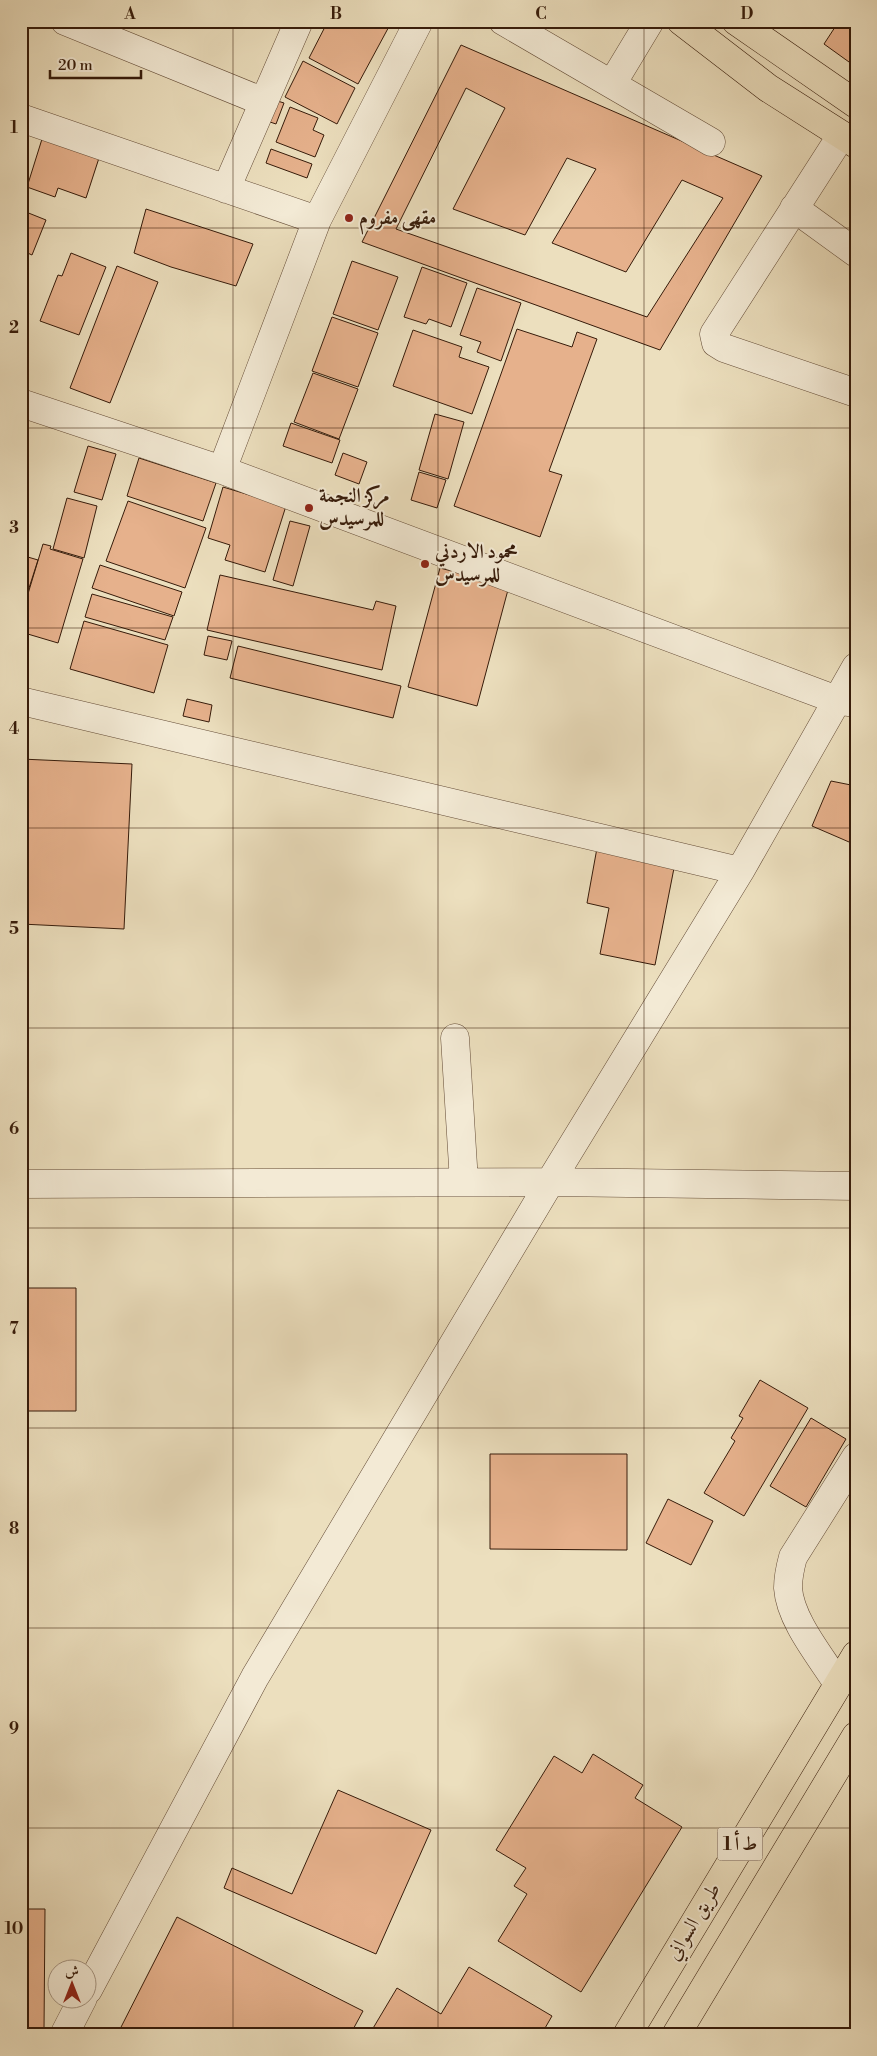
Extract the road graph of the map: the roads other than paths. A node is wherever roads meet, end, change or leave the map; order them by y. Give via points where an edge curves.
1 (65, 21) edge
2 (298, 21) edge
3 (419, 21) edge
4 (503, 21) edge
5 (650, 21) edge
6 (681, 21) edge
7 (736, 21) edge
8 (612, 84) junction
9 (264, 102) junction
10 (856, 104) edge
11 (21, 118) edge
12 (848, 140) edge
13 (711, 142) dead end
14 (226, 189) junction
15 (794, 208) junction
16 (317, 220) junction
17 (856, 253) edge
18 (856, 393) edge
19 (21, 404) edge
20 (222, 470) junction
21 (856, 668) edge
22 (21, 701) edge
23 (847, 702) edge
24 (740, 871) junction
25 (455, 1038) dead end
26 (464, 1182) junction
27 (550, 1182) junction
28 (21, 1184) edge
29 (856, 1186) edge
30 (856, 1457) edge
31 (856, 1655) edge
32 (838, 1684) junction
33 (856, 1736) edge
34 (98, 1971) edge
35 (78, 2008) edge
36 (64, 2035) edge
37 (627, 2035) edge
38 (676, 2035) edge

1 - 9 street
2 - 9 street
3 - 16 street
4 - 8 street
5 - 8 street
6 - 12 highway via 768,88
7 - 10 highway
8 - 13 street
9 - 14 street
11 - 14 street
12 - 15 street
14 - 16 street
15 - 17 street
15 - 18 street via 719,325 714,334 716,343
16 - 20 street
19 - 20 street
20 - 23 street
21 - 23 street
22 - 24 street
23 - 24 street
24 - 27 street
25 - 26 street
26 - 27 street
26 - 28 street
27 - 29 street
27 - 34 street via 255,1678
30 - 32 street via 793,1558 789,1573 788,1589 797,1619
31 - 32 highway, طريق السواني / ط أ 1
32 - 37 highway, طريق السواني / ط أ 1
33 - 38 highway
35 - 36 street

